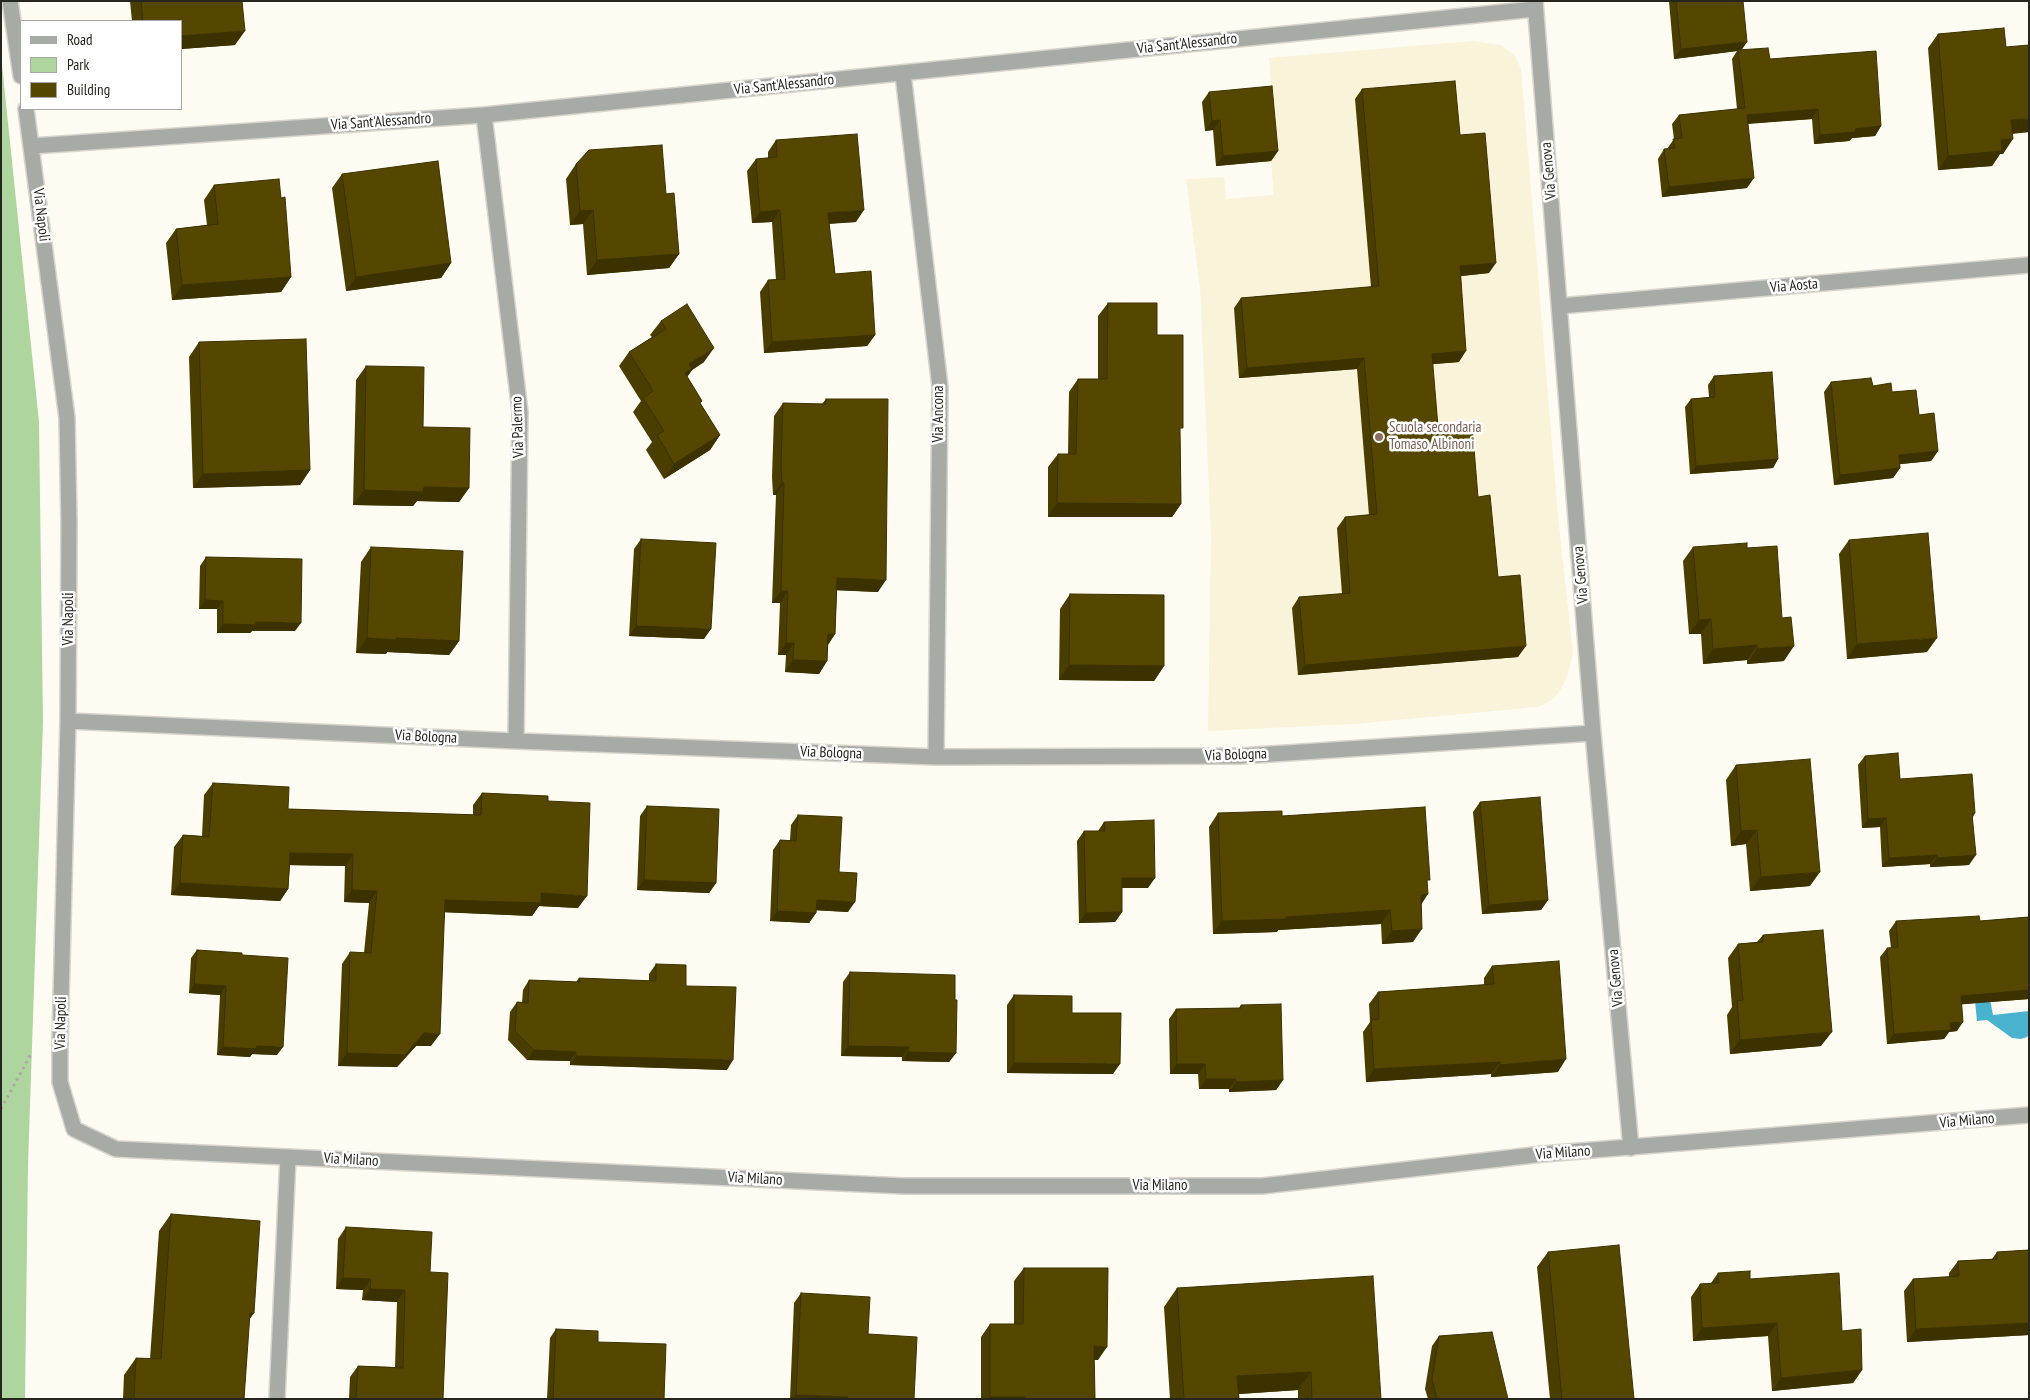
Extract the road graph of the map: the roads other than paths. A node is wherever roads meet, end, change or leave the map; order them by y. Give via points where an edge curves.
1 (10, 1) edge
2 (1535, 5) edge
3 (20, 69) edge
4 (903, 74) junction
5 (26, 110) edge
6 (484, 115) junction
7 (32, 146) junction
8 (2029, 265) edge
9 (1560, 306) junction
10 (68, 721) junction
11 (1594, 733) junction
12 (516, 741) junction
13 (936, 757) junction
14 (2029, 1116) edge
15 (74, 1129) joint
16 (1631, 1148) junction
17 (288, 1157) junction
18 (277, 1399) edge

1 - 3 street
2 - 4 street, Via Sant'Alessandro
2 - 9 street, Via Genova
4 - 6 street, Via Sant'Alessandro
4 - 13 street, Via Ancona via 940,387
5 - 7 street, Via Napoli
6 - 7 street, Via Sant'Alessandro
6 - 12 street, Via Palermo via 520,412
7 - 10 street, Via Napoli via 67,418
8 - 9 street, Via Aosta
9 - 11 street, Via Genova
10 - 12 street, Via Bologna
10 - 15 street, Via Napoli via 60,1082
11 - 13 street, Via Bologna via 1241,756
11 - 16 street, Via Genova
12 - 13 street, Via Bologna
14 - 16 street, Via Milano
15 - 17 street, Via Milano via 116,1148
16 - 17 street, Via Milano via 1543,1154 1262,1186 904,1186
17 - 18 street

